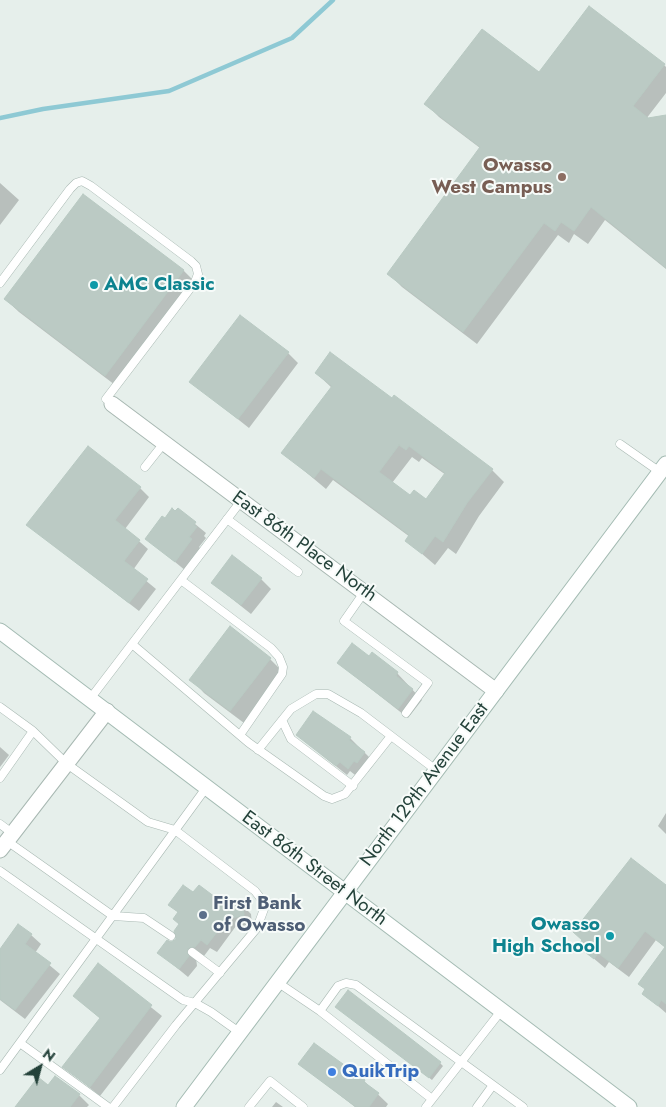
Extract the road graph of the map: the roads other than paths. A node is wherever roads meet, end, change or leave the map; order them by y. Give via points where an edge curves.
1 (0, 283) edge
2 (109, 401) joint
3 (164, 443) junction
4 (620, 444) dead end
5 (145, 467) dead end
6 (663, 468) edge
7 (241, 501) junction
8 (227, 519) junction
9 (298, 572) dead end
10 (181, 580) junction
11 (365, 591) junction
12 (0, 631) edge
13 (132, 644) junction
14 (496, 691) junction
15 (90, 699) junction
16 (0, 706) edge
17 (107, 711) junction
18 (406, 713) dead end
19 (282, 720) junction
20 (33, 731) junction
21 (240, 734) junction
22 (391, 736) junction
23 (258, 750) junction
24 (67, 764) junction
25 (436, 770) junction
26 (0, 778) edge
27 (353, 786) junction
28 (206, 788) junction
29 (0, 824) edge
30 (175, 830) junction
31 (6, 841) edge
32 (0, 871) edge
33 (344, 892) junction
34 (113, 916) junction
35 (170, 936) dead end
36 (97, 938) junction
37 (192, 952) dead end
38 (220, 973) junction
39 (277, 982) junction
40 (195, 1003) junction
41 (320, 1011) junction
42 (501, 1011) junction
43 (239, 1032) junction
44 (20, 1043) junction
45 (461, 1062) junction
46 (0, 1070) edge
47 (493, 1084) junction
48 (432, 1099) junction
49 (189, 1105) edge
50 (108, 1107) edge
51 (113, 1107) edge
52 (249, 1107) edge
53 (303, 1107) edge
54 (426, 1107) edge
55 (477, 1107) edge
56 (523, 1107) edge
57 (629, 1107) edge

1 - 2 lane via 70,190 82,182 196,266 195,282
2 - 3 main road, East 86th Place North
3 - 5 lane
3 - 7 main road, East 86th Place North
4 - 6 lane
6 - 14 main road, North 129th Avenue East
7 - 8 lane
7 - 11 main road, East 86th Place North
8 - 9 lane
8 - 10 lane
10 - 13 lane
10 - 21 lane via 271,648 283,667 282,674
11 - 14 main road, East 86th Place North
11 - 18 lane via 344,621 428,684
12 - 15 main road, East 86th Street North
13 - 15 lane
13 - 21 lane
14 - 25 main road, North 129th Avenue East
15 - 17 main road, East 86th Street North
16 - 20 lane
17 - 24 main road
17 - 28 main road, East 86th Street North
19 - 22 lane via 301,701 316,694 328,694
19 - 23 lane
19 - 27 lane via 291,739
20 - 24 lane
20 - 26 lane
21 - 23 lane
22 - 25 lane
22 - 27 lane
23 - 27 lane via 324,796 338,798
24 - 30 lane via 148,822
24 - 31 main road
25 - 33 main road, North 129th Avenue East
28 - 30 lane
28 - 33 main road, East 86th Street North
29 - 31 lane
30 - 34 lane
30 - 38 lane via 255,891 262,900 264,909 257,928
31 - 34 lane
32 - 36 lane
33 - 39 main road, North 129th Avenue East
33 - 42 main road, East 86th Street North
34 - 35 lane via 144,918
34 - 36 lane
36 - 40 lane via 183,1000
36 - 44 lane
37 - 38 lane
38 - 40 lane
39 - 41 lane
39 - 43 main road, North 129th Avenue East
40 - 43 lane
40 - 51 lane
41 - 45 lane via 338,986 346,983 356,985
41 - 48 lane
42 - 45 lane
42 - 57 main road, East 86th Street North
43 - 49 main road, North 129th Avenue East
44 - 46 lane
44 - 50 lane
45 - 47 lane
45 - 48 lane
47 - 55 lane
47 - 56 lane
48 - 54 lane
52 - 53 lane via 270,1082

